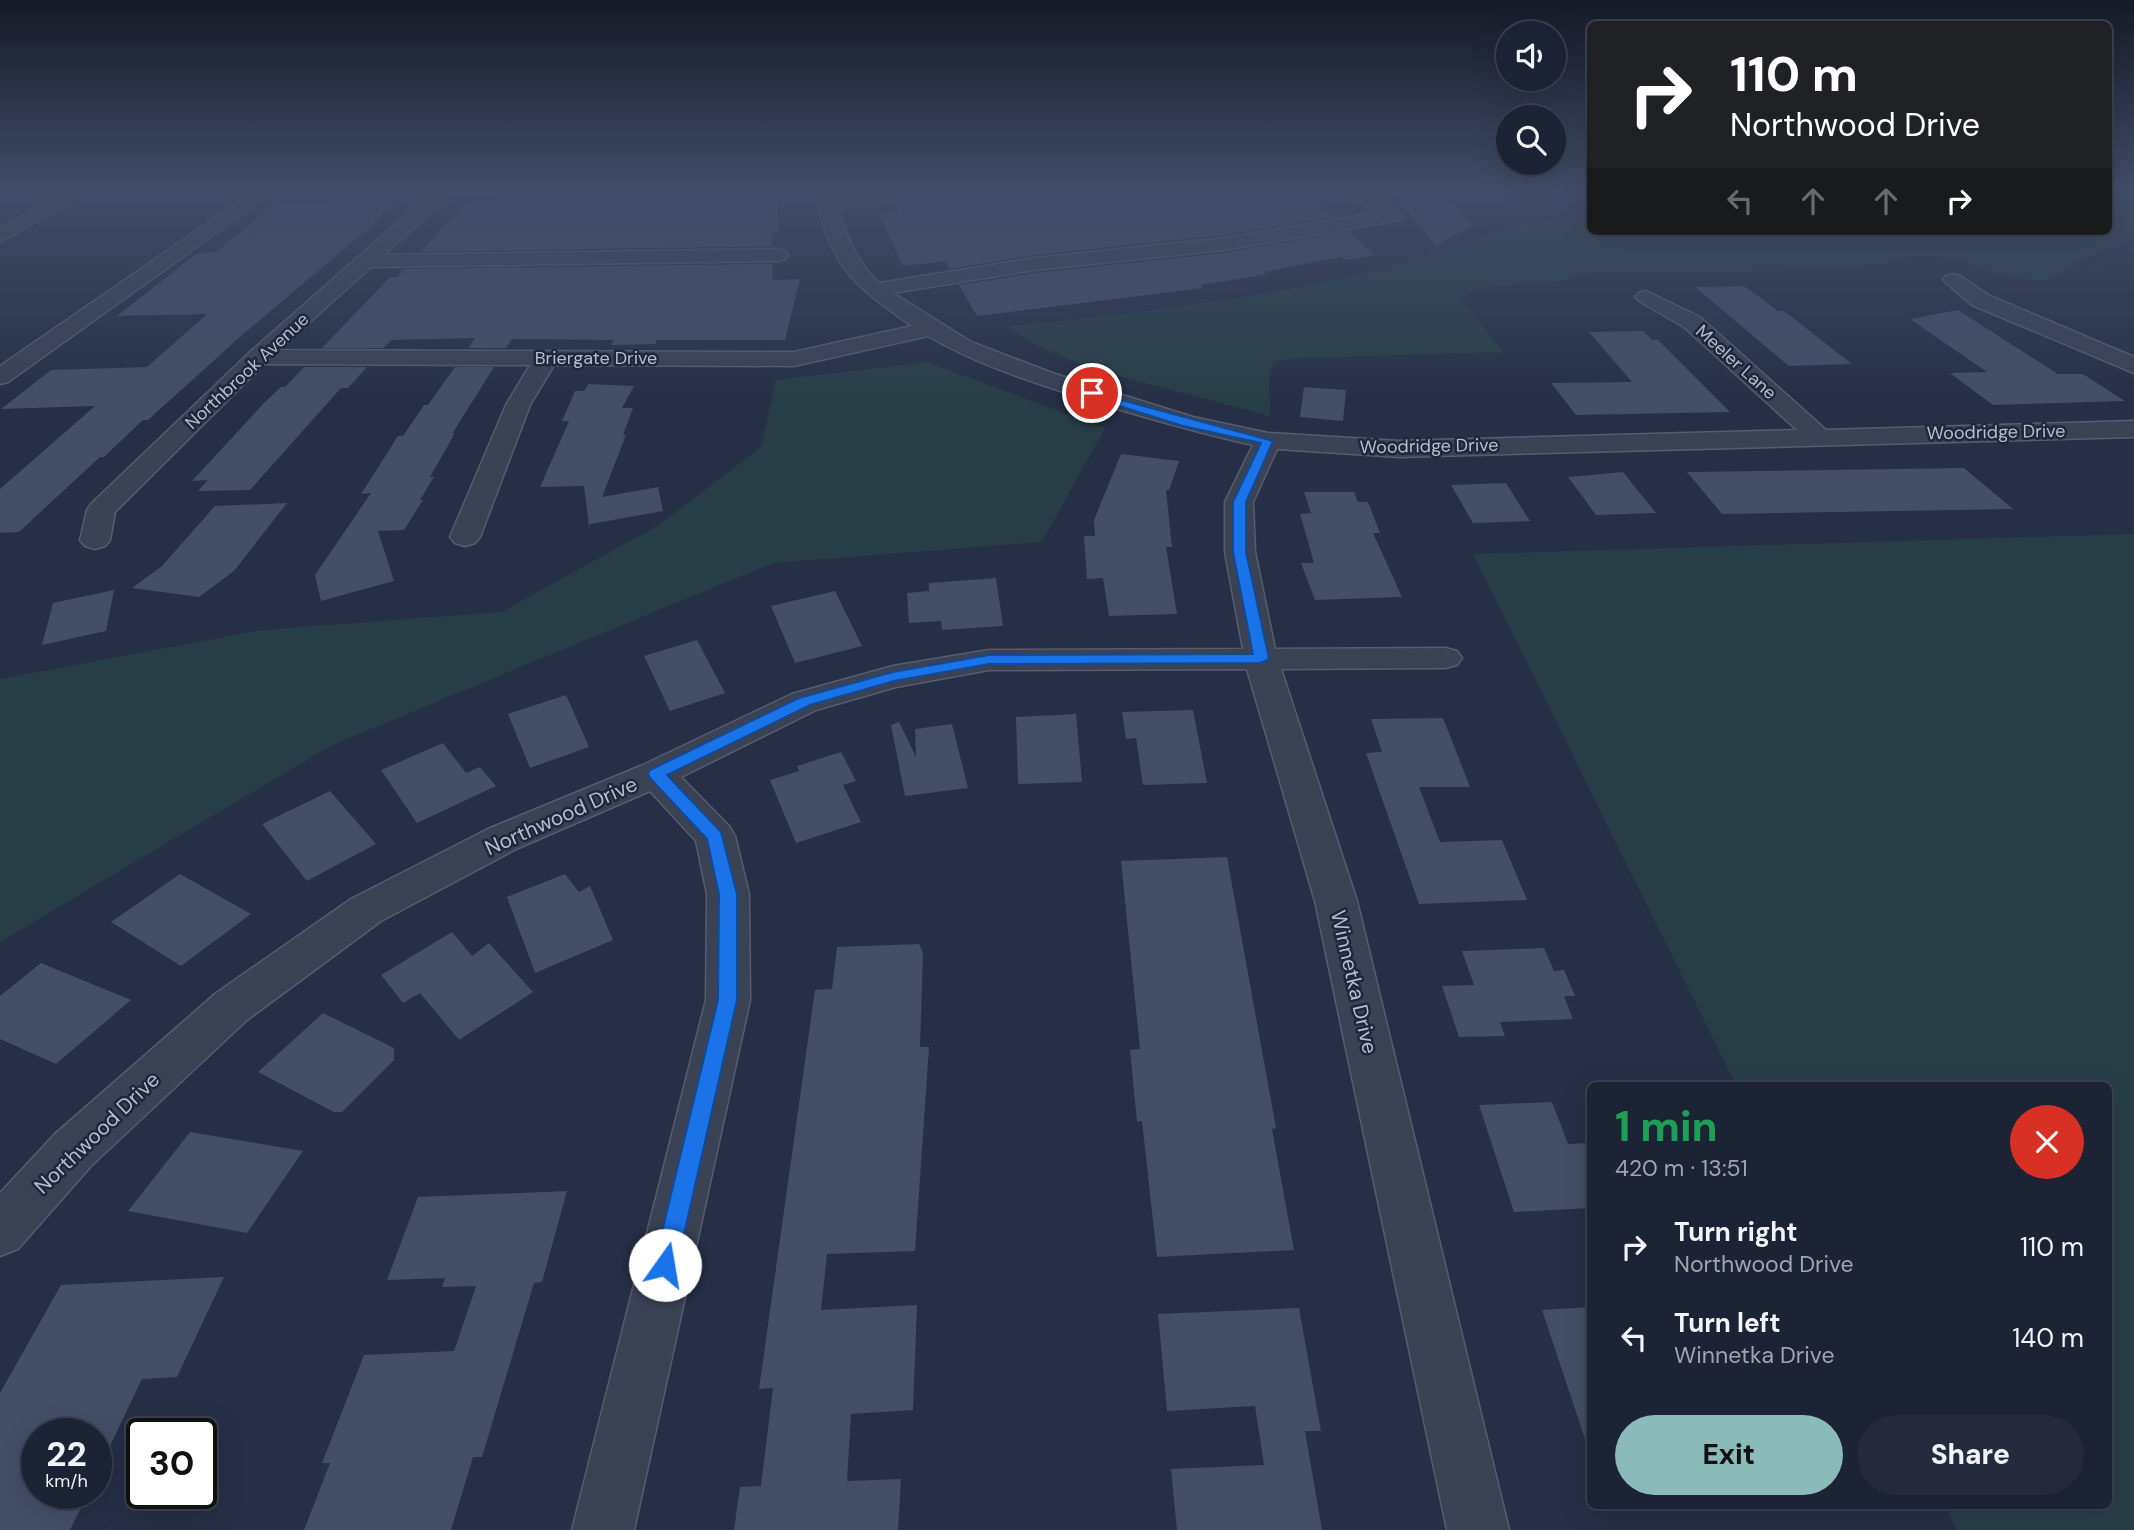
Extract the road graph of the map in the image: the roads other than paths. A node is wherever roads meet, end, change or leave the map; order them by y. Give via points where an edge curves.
1 (169, 258) edge
2 (369, 258) edge
3 (545, 258) edge
4 (848, 258) edge
5 (1088, 258) edge
6 (366, 261) junction
7 (1953, 280) dead end
8 (874, 290) junction
9 (1647, 297) dead end
10 (931, 329) junction
11 (258, 357) junction
12 (546, 358) junction
13 (2134, 366) edge
14 (0, 377) edge
15 (2134, 429) edge
16 (1818, 436) junction
17 (1268, 441) junction
18 (466, 537) dead end
19 (95, 540) dead end
20 (1445, 658) dead end
21 (1261, 659) junction
22 (656, 774) junction
23 (0, 1231) edge
24 (603, 1530) edge
25 (1478, 1530) edge

1 - 14 street
2 - 6 street, Northbrook Avenue
3 - 6 street
4 - 8 street, Woodridge Drive
5 - 8 street
6 - 11 street, Northbrook Avenue
7 - 13 street via 1980,300
8 - 10 street, Woodridge Drive
9 - 16 street, Meeler Lane via 1692,322
10 - 12 street, Briergate Drive via 794,359
10 - 17 street, Woodridge Drive via 963,347 1047,379 1187,423
11 - 12 street, Briergate Drive
11 - 19 street, Northbrook Avenue via 101,510
12 - 18 street via 518,405
15 - 16 street, Woodridge Drive
16 - 17 street, Woodridge Drive via 1399,449
17 - 21 street, Winnetka Drive via 1240,502 1240,552
20 - 21 street, Northwood Drive
21 - 22 street, Northwood Drive via 989,660 893,677 804,702
21 - 25 street, Winnetka Drive via 1336,901
22 - 23 street, Northwood Drive via 502,839 366,911 231,1007 73,1150
22 - 24 street via 715,836 728,894 728,1000

